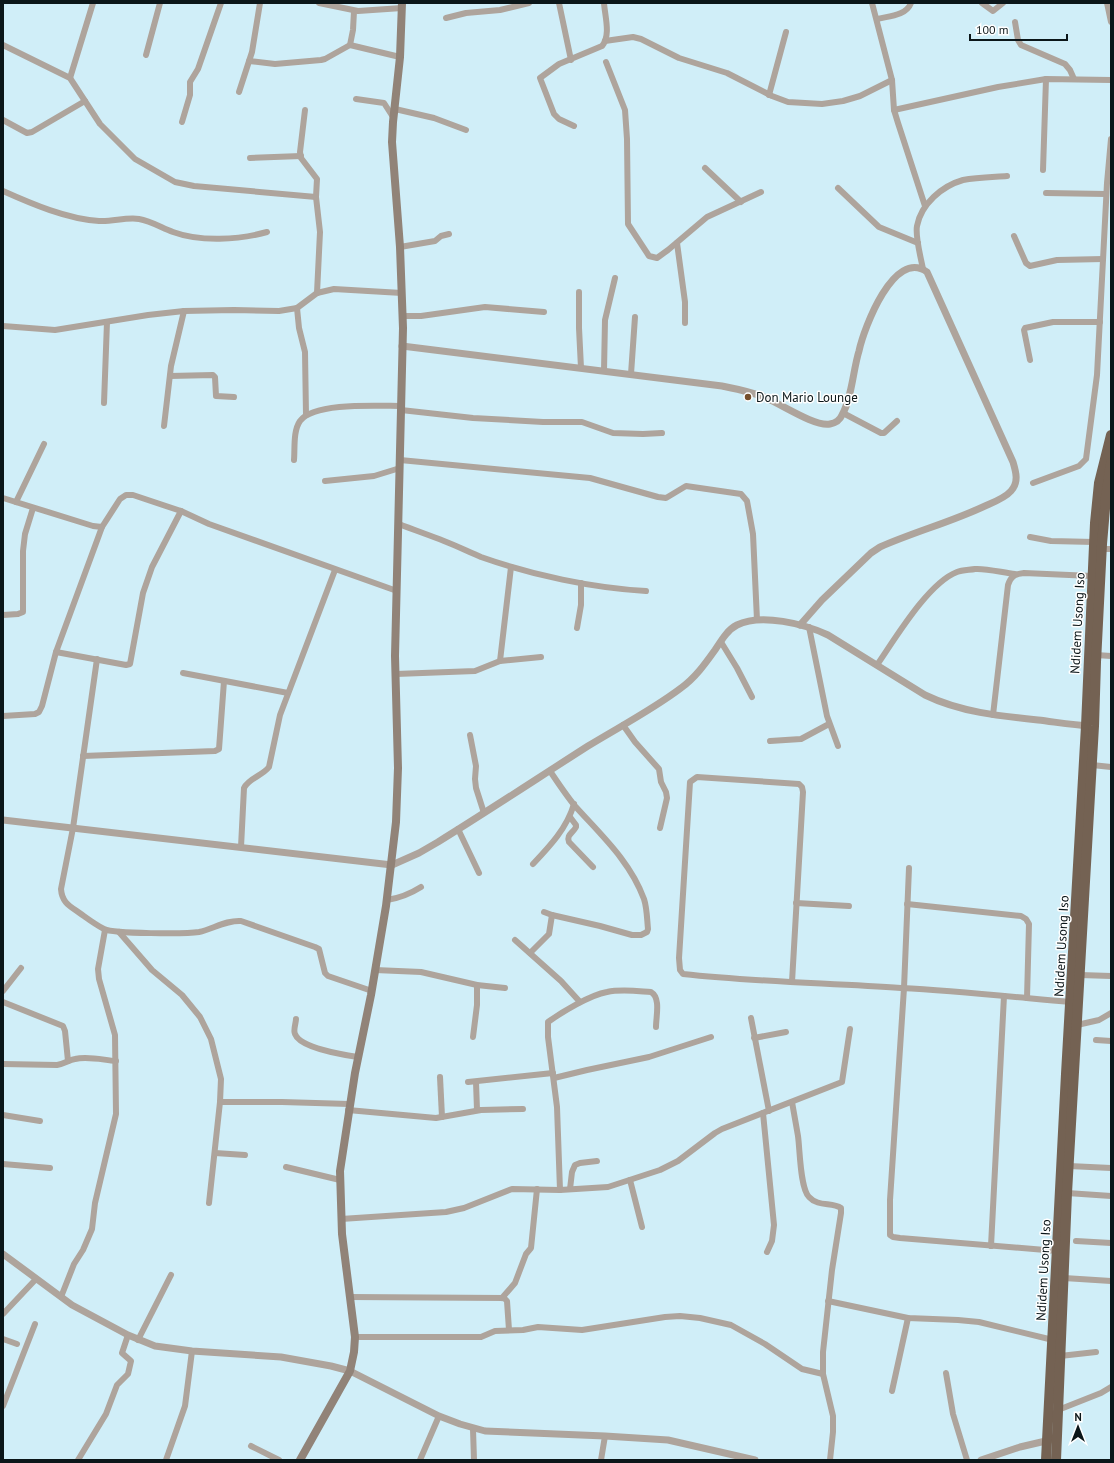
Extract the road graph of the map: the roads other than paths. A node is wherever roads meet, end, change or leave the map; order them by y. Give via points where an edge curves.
1 (92, 3) edge
2 (160, 3) edge
3 (221, 3) edge
4 (260, 3) edge
5 (319, 3) edge
6 (529, 3) edge
7 (559, 3) edge
8 (604, 3) edge
9 (872, 3) edge
10 (911, 3) edge
11 (982, 3) edge
12 (1003, 3) edge
13 (1107, 3) edge
14 (402, 5) edge
15 (354, 10) junction
16 (446, 18) dead end
17 (877, 19) junction
18 (1015, 22) dead end
19 (1111, 22) edge
20 (786, 32) dead end
21 (606, 41) junction
22 (3, 46) edge
23 (350, 46) junction
24 (146, 55) dead end
25 (400, 57) junction
26 (571, 60) junction
27 (249, 61) junction
28 (606, 62) dead end
29 (70, 78) junction
30 (1046, 79) junction
31 (1074, 79) junction
32 (892, 80) junction
33 (1111, 80) edge
34 (239, 92) dead end
35 (769, 94) junction
36 (356, 99) dead end
37 (85, 101) junction
38 (305, 110) dead end
39 (894, 110) junction
40 (394, 113) junction
41 (3, 120) edge
42 (182, 122) dead end
43 (574, 126) dead end
44 (466, 130) dead end
45 (1111, 139) edge
46 (301, 156) junction
47 (250, 158) dead end
48 (705, 168) dead end
49 (1043, 170) dead end
50 (1007, 176) dead end
51 (838, 188) dead end
52 (3, 191) edge
53 (761, 192) dead end
54 (1046, 193) dead end
55 (1106, 194) junction
56 (316, 196) junction
57 (741, 202) junction
58 (925, 206) junction
59 (267, 232) dead end
60 (449, 234) dead end
61 (1014, 236) dead end
62 (677, 243) junction
63 (918, 243) junction
64 (400, 246) junction
65 (1103, 259) junction
66 (923, 269) junction
67 (615, 278) dead end
68 (579, 292) dead end
69 (317, 293) junction
70 (402, 293) junction
71 (297, 308) junction
72 (184, 311) junction
73 (544, 312) dead end
74 (402, 316) junction
75 (635, 317) dead end
76 (108, 322) junction
77 (1100, 322) junction
78 (685, 323) dead end
79 (3, 326) edge
80 (402, 346) junction
81 (1030, 360) dead end
82 (581, 368) junction
83 (604, 371) junction
84 (631, 374) junction
85 (170, 376) junction
86 (234, 397) dead end
87 (104, 404) dead end
88 (401, 408) junction
89 (843, 413) junction
90 (306, 415) junction
91 (898, 420) dead end
92 (164, 426) dead end
93 (662, 433) dead end
94 (1111, 436) edge
95 (44, 444) dead end
96 (294, 460) dead end
97 (1111, 463) edge
98 (400, 464) junction
99 (325, 481) dead end
100 (1033, 484) dead end
101 (3, 498) edge
102 (16, 502) junction
103 (33, 508) junction
104 (181, 511) junction
105 (398, 524) junction
106 (102, 527) junction
107 (1030, 537) dead end
108 (1094, 542) junction
109 (1107, 549) edge
110 (511, 567) junction
111 (335, 570) junction
112 (1015, 574) junction
113 (1092, 576) junction
114 (581, 583) junction
115 (397, 591) junction
116 (646, 591) dead end
117 (3, 615) edge
118 (757, 620) junction
119 (800, 625) junction
120 (809, 627) junction
121 (577, 628) dead end
122 (721, 642) junction
123 (56, 652) junction
124 (1096, 655) junction
125 (1111, 656) edge
126 (541, 657) dead end
127 (97, 659) junction
128 (500, 661) junction
129 (878, 665) junction
130 (183, 673) dead end
131 (396, 674) junction
132 (224, 681) junction
133 (288, 693) junction
134 (752, 696) dead end
135 (993, 715) junction
136 (3, 716) edge
137 (829, 724) junction
138 (623, 725) junction
139 (1090, 726) junction
140 (470, 735) dead end
141 (770, 741) dead end
142 (838, 746) dead end
143 (83, 756) junction
144 (1092, 765) junction
145 (1111, 767) edge
146 (550, 771) junction
147 (574, 804) junction
148 (484, 814) junction
149 (570, 817) junction
150 (3, 820) edge
151 (73, 828) junction
152 (660, 828) dead end
153 (458, 830) junction
154 (241, 847) junction
155 (533, 864) dead end
156 (392, 865) junction
157 (593, 867) dead end
158 (909, 868) dead end
159 (479, 873) dead end
160 (421, 887) dead end
161 (387, 900) junction
162 (796, 903) junction
163 (907, 904) junction
164 (849, 906) dead end
165 (544, 912) dead end
166 (552, 915) junction
167 (105, 930) junction
168 (119, 932) junction
169 (515, 940) dead end
170 (530, 953) junction
171 (21, 968) dead end
172 (375, 970) junction
173 (1080, 975) junction
174 (1111, 976) edge
175 (792, 982) junction
176 (478, 985) junction
177 (505, 988) dead end
178 (904, 988) junction
179 (372, 991) junction
180 (3, 992) edge
181 (1004, 996) junction
182 (1027, 998) junction
183 (3, 1002) edge
184 (580, 1002) junction
185 (1070, 1002) junction
186 (1111, 1014) edge
187 (751, 1018) dead end
188 (296, 1019) dead end
189 (1077, 1025) junction
190 (656, 1027) dead end
191 (850, 1029) dead end
192 (786, 1032) dead end
193 (473, 1037) dead end
194 (711, 1038) dead end
195 (754, 1038) junction
196 (1096, 1040) dead end
197 (1111, 1041) edge
198 (358, 1057) junction
199 (68, 1061) junction
200 (116, 1061) junction
201 (3, 1064) edge
202 (553, 1076) junction
203 (440, 1077) dead end
204 (468, 1082) dead end
205 (476, 1082) junction
206 (220, 1102) junction
207 (792, 1102) junction
208 (349, 1107) junction
209 (523, 1109) dead end
210 (477, 1110) junction
211 (766, 1112) junction
212 (3, 1115) edge
213 (442, 1117) junction
214 (40, 1121) dead end
215 (215, 1153) junction
216 (245, 1155) dead end
217 (597, 1161) dead end
218 (3, 1164) edge
219 (286, 1166) dead end
220 (1069, 1166) junction
221 (50, 1168) dead end
222 (1111, 1168) edge
223 (340, 1180) junction
224 (630, 1180) junction
225 (537, 1189) junction
226 (570, 1189) junction
227 (560, 1190) junction
228 (1067, 1193) junction
229 (1111, 1196) edge
230 (210, 1203) dead end
231 (341, 1219) junction
232 (642, 1227) dead end
233 (1076, 1242) dead end
234 (1111, 1243) edge
235 (991, 1246) junction
236 (1057, 1251) junction
237 (767, 1252) dead end
238 (3, 1254) edge
239 (171, 1275) dead end
240 (1064, 1278) junction
241 (36, 1279) junction
242 (1111, 1282) edge
243 (61, 1297) junction
244 (350, 1297) junction
245 (502, 1298) junction
246 (828, 1301) junction
247 (3, 1314) edge
248 (908, 1318) junction
249 (35, 1324) dead end
250 (509, 1330) junction
251 (128, 1335) junction
252 (355, 1337) junction
253 (3, 1339) edge
254 (138, 1340) junction
255 (1053, 1340) junction
256 (17, 1344) dead end
257 (192, 1351) junction
258 (1096, 1352) dead end
259 (1060, 1356) junction
260 (350, 1371) junction
261 (946, 1373) dead end
262 (823, 1374) junction
263 (1111, 1387) edge
264 (892, 1391) dead end
265 (3, 1406) edge
266 (1058, 1410) junction
267 (439, 1416) junction
268 (473, 1429) junction
269 (605, 1436) junction
270 (1052, 1440) junction
271 (251, 1446) dead end
272 (78, 1460) edge
273 (166, 1460) edge
274 (279, 1460) edge
275 (300, 1460) edge
276 (420, 1460) edge
277 (474, 1460) edge
278 (601, 1460) edge
279 (755, 1460) edge
280 (830, 1460) edge
281 (967, 1460) edge
282 (981, 1460) edge
283 (1046, 1460) edge
284 (1056, 1460) edge

1 - 29 street
2 - 24 street
3 - 42 street via 198,69 190,82 190,95
4 - 27 street
5 - 15 street
6 - 16 street
7 - 26 street
8 - 21 street
9 - 17 street
10 - 17 street via 907,10 900,14
11 - 12 street via 993,11
13 - 19 street
14 - 15 street via 367,11
14 - 25 main road
15 - 23 street
17 - 32 street
18 - 31 street via 1021,45 1065,64
20 - 35 street
21 - 26 street via 602,46
21 - 35 street via 641,38 678,58 726,73
22 - 29 street
23 - 25 street
23 - 27 street via 321,60 275,64
25 - 40 main road
26 - 43 street via 559,64 540,77 540,80 554,114
27 - 34 street
28 - 62 street via 625,110 628,224 649,256 653,258 657,258
29 - 37 street
30 - 31 street
30 - 39 street
30 - 49 street
31 - 33 street
32 - 35 street via 860,96 822,104 788,102
32 - 39 street
36 - 40 street via 384,103
37 - 41 street via 32,132 27,133
37 - 56 street via 100,124 135,159 175,182 194,186
38 - 46 street
39 - 58 street
40 - 44 street via 434,118
40 - 64 main road via 392,142
45 - 55 street
46 - 47 street
46 - 56 street via 317,179
48 - 57 street
50 - 58 street via 963,180 939,192
51 - 63 street via 879,227
52 - 59 street via 26,201 82,218 100,221 138,219 173,232 197,237 238,238
53 - 57 street
54 - 55 street
55 - 65 street
56 - 69 street via 320,232
57 - 62 street via 707,217
58 - 63 street via 916,227
60 - 64 street via 435,241
61 - 65 street via 1026,263 1030,266 1057,260
62 - 78 street via 685,302
63 - 66 street
64 - 70 main road
65 - 77 street
66 - 89 street via 908,269 899,273 885,290 865,330
66 - 119 street via 927,272 1013,462 1017,475 1016,482 1012,490 1001,499 880,547 822,600
67 - 83 street via 605,320
68 - 82 street
69 - 70 street via 334,289
69 - 71 street
70 - 74 main road
71 - 72 street via 279,311
71 - 90 street via 305,352
72 - 76 street
72 - 85 street
73 - 74 street via 485,307 421,316
74 - 80 main road
75 - 84 street
76 - 79 street via 55,330
76 - 87 street
77 - 81 street via 1054,322 1024,328
77 - 100 street via 1097,375 1086,459 1080,466
80 - 82 street
80 - 88 main road
82 - 83 street
83 - 84 street
84 - 89 street via 744,391 765,397 823,424 838,421
85 - 86 street via 213,375 216,396
85 - 92 street
88 - 90 street via 336,407
88 - 93 street via 473,418 582,422 613,433
88 - 98 main road
89 - 91 street via 881,433
90 - 96 street via 296,429
94 - 108 highway, Ndidem Usong Iso via 1099,482
95 - 102 street
97 - 109 highway, Ndidem Usong Iso via 1106,497
98 - 99 street via 374,476
98 - 105 main road
98 - 118 street via 590,478 666,498 686,486 741,494 747,501 753,534
101 - 102 street
102 - 103 street
103 - 106 street
103 - 117 street via 22,551 23,612
104 - 106 street via 126,495 120,498
104 - 111 street via 209,524
104 - 127 street via 152,567 143,593 130,664
105 - 110 street
105 - 115 main road
106 - 123 street
107 - 108 street via 1051,541
108 - 113 highway, Ndidem Usong Iso
109 - 124 highway, Ndidem Usong Iso
110 - 114 street
110 - 128 street
111 - 115 street
111 - 133 street
112 - 113 street
112 - 129 street via 977,569 956,572 928,594
112 - 135 street via 1008,585
113 - 139 highway, Ndidem Usong Iso
114 - 116 street
114 - 121 street
115 - 131 main road
118 - 119 street
118 - 122 street via 736,626
119 - 120 street
120 - 129 street via 828,635
120 - 137 street
122 - 134 street
122 - 138 street via 682,688
123 - 127 street
123 - 136 street via 39,712
124 - 125 street
124 - 139 highway, Ndidem Usong Iso
126 - 128 street
127 - 143 street
128 - 131 street via 475,671
129 - 135 street via 935,700
130 - 132 street
131 - 156 main road via 398,768
132 - 133 street
132 - 143 street via 219,749 215,752
133 - 154 street via 280,715 269,767 244,788
135 - 139 street
137 - 141 street via 801,739
137 - 142 street
138 - 146 street
138 - 152 street via 634,742 659,769 667,798
139 - 144 highway, Ndidem Usong Iso
139 - 185 highway, Ndidem Usong Iso
140 - 148 street via 476,766 476,788
143 - 151 street
144 - 145 street
144 - 173 highway, Ndidem Usong Iso
146 - 147 street
146 - 148 street
147 - 149 street
147 - 166 street via 633,875 644,900 648,929 641,935 632,935
148 - 153 street
149 - 155 street via 553,842
149 - 157 street via 576,827 567,839
150 - 151 street
151 - 154 street
151 - 167 street via 61,898
153 - 156 street via 419,853
153 - 159 street
154 - 156 street
156 - 161 main road
158 - 163 street
160 - 161 street via 399,898
161 - 172 main road
162 - 164 street
162 - 175 street
162 - 175 street via 802,787 799,784 775,782 697,777 692,779 680,970 683,974 699,976
163 - 178 street
163 - 182 street via 1021,916 1026,919 1029,924
165 - 166 street
166 - 170 street via 549,934
167 - 168 street
167 - 200 street via 98,969 115,1035
168 - 179 street via 200,932 241,921 315,947 319,950 328,976
168 - 206 street via 152,970 182,995 200,1017 211,1039 221,1079
169 - 170 street
170 - 184 street via 562,981
171 - 180 street
172 - 176 street via 421,972
172 - 179 main road
173 - 174 street
173 - 189 highway, Ndidem Usong Iso
175 - 178 street
176 - 177 street
176 - 193 street
178 - 181 street
178 - 235 street via 890,1235
179 - 198 main road
181 - 182 street
181 - 235 street
182 - 185 street
183 - 199 street via 63,1026
184 - 190 street via 605,992 651,992 657,1000
184 - 202 street via 548,1022
185 - 236 highway, Ndidem Usong Iso
186 - 189 street via 1099,1020
187 - 195 street
188 - 198 street via 295,1035 304,1044 341,1055
189 - 220 highway, Ndidem Usong Iso
191 - 207 street via 842,1082
192 - 195 street
194 - 202 street via 650,1057
195 - 211 street
196 - 197 street
198 - 208 main road
199 - 200 street via 88,1058
199 - 201 street via 57,1065
200 - 243 street via 115,1124 92,1229
202 - 205 street
202 - 227 street via 557,1107
203 - 213 street
204 - 205 street
205 - 210 street
206 - 208 street via 282,1102
206 - 215 street
207 - 211 street
207 - 246 street via 801,1172 808,1196 826,1206 841,1208
208 - 213 street via 430,1118
208 - 223 main road via 341,1155
209 - 210 street
210 - 213 street
211 - 224 street via 715,1133 678,1161 660,1170
211 - 237 street via 774,1225 772,1241
212 - 214 street
215 - 216 street
215 - 230 street
217 - 226 street via 575,1165
218 - 221 street
219 - 223 street
220 - 222 street
220 - 228 highway, Ndidem Usong Iso
223 - 231 main road
224 - 226 street via 603,1188
224 - 232 street
225 - 227 street
225 - 231 street via 512,1190 446,1212
225 - 245 street via 531,1248 526,1254 515,1283
226 - 227 street
228 - 229 street
228 - 240 highway, Ndidem Usong Iso
231 - 244 main road
233 - 234 street
235 - 236 street
236 - 255 highway, Ndidem Usong Iso
238 - 241 street
239 - 254 street
240 - 242 street
240 - 259 highway, Ndidem Usong Iso
241 - 243 street
241 - 247 street
243 - 251 street
244 - 245 street
244 - 252 main road
245 - 250 street via 507,1301
246 - 248 street
246 - 262 street
248 - 255 street via 979,1322
248 - 264 street
249 - 265 street
250 - 252 street via 495,1331 481,1337
250 - 262 street via 538,1327 582,1330 665,1317 700,1318 731,1325 802,1369
251 - 254 street
251 - 272 street via 122,1353 131,1361 130,1369 117,1385 106,1414
252 - 260 main road
253 - 256 street
254 - 257 street via 155,1346
255 - 270 highway, Ndidem Usong Iso
257 - 260 street via 281,1357
257 - 273 street via 185,1406
258 - 259 street
259 - 266 highway, Ndidem Usong Iso
260 - 267 street
260 - 275 main road
261 - 281 street via 953,1414
262 - 280 street via 833,1416
263 - 266 street
266 - 270 highway, Ndidem Usong Iso
267 - 268 street
267 - 276 street
268 - 269 street
268 - 277 street
269 - 278 street
269 - 279 street via 668,1440
270 - 282 street
270 - 283 highway, Ndidem Usong Iso
270 - 284 highway, Ndidem Usong Iso
271 - 274 street

